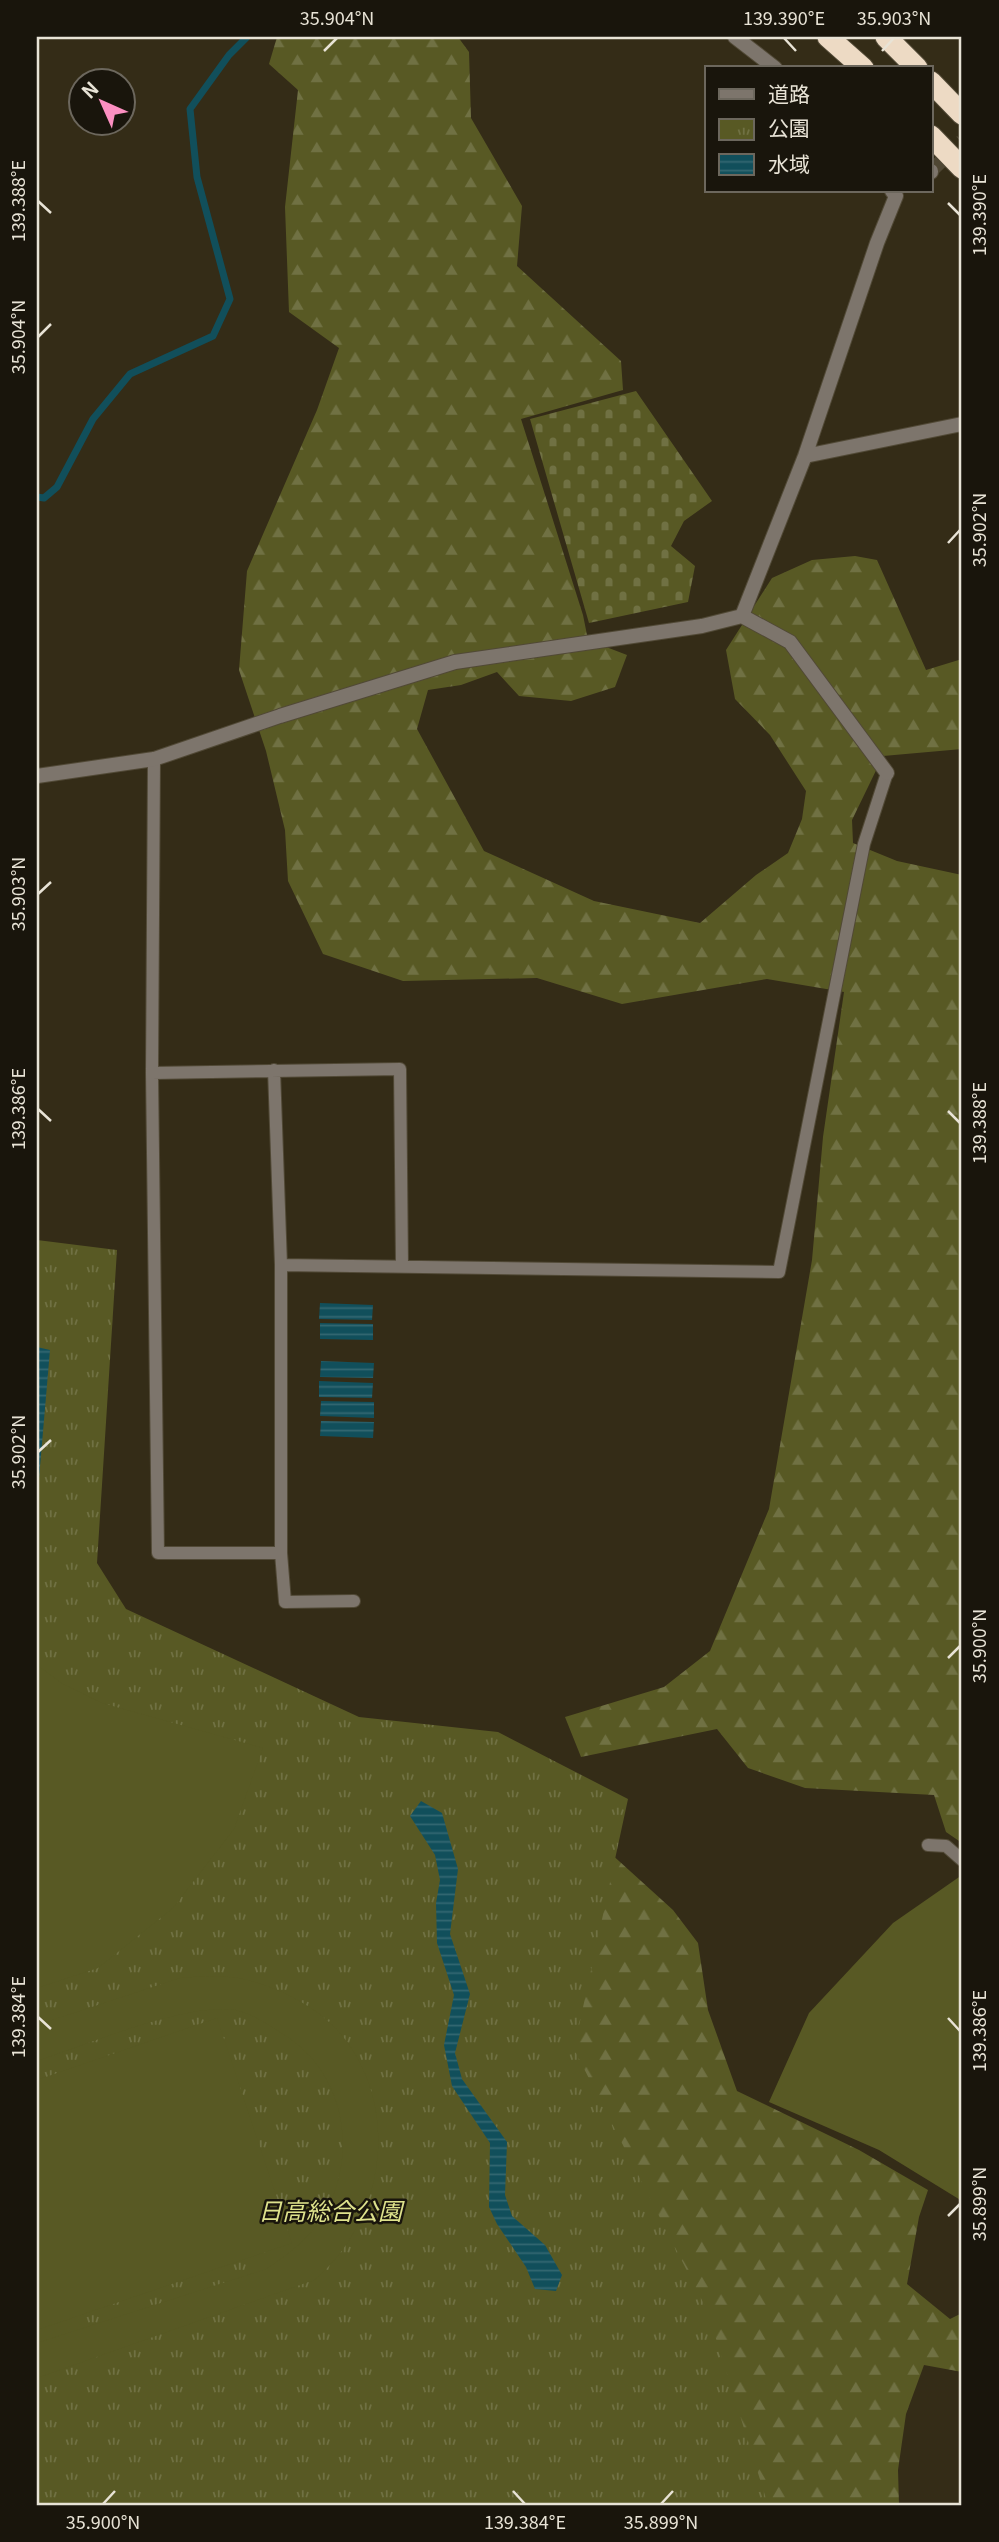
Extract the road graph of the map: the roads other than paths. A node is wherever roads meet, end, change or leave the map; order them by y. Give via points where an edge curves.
1 (735, 37) edge
2 (828, 37) edge
3 (886, 37) edge
4 (772, 66) edge
5 (861, 66) edge
6 (915, 66) edge
7 (932, 83) edge
8 (962, 114) edge
9 (932, 137) edge
10 (962, 168) edge
11 (898, 192) edge
12 (962, 424) edge
13 (805, 456) junction
14 (742, 616) junction
15 (154, 759) junction
16 (887, 773) joint
17 (37, 776) edge
18 (274, 1070) junction
19 (152, 1073) junction
20 (281, 1265) junction
21 (402, 1266) junction
22 (281, 1553) junction
23 (354, 1601) dead end
24 (928, 1845) dead end
25 (962, 1860) edge

1 - 4 street
2 - 5 highway
3 - 6 highway
7 - 8 highway
9 - 10 highway
11 - 13 street
12 - 13 street
13 - 14 street
14 - 15 street via 702,626 455,662
14 - 16 street via 790,642
15 - 17 street
15 - 19 lane
16 - 21 lane via 864,844 779,1272
18 - 19 lane
18 - 20 lane
18 - 21 lane via 400,1069
19 - 22 lane via 158,1553
20 - 21 lane
20 - 22 lane
22 - 23 lane via 285,1602
24 - 25 lane via 946,1846

